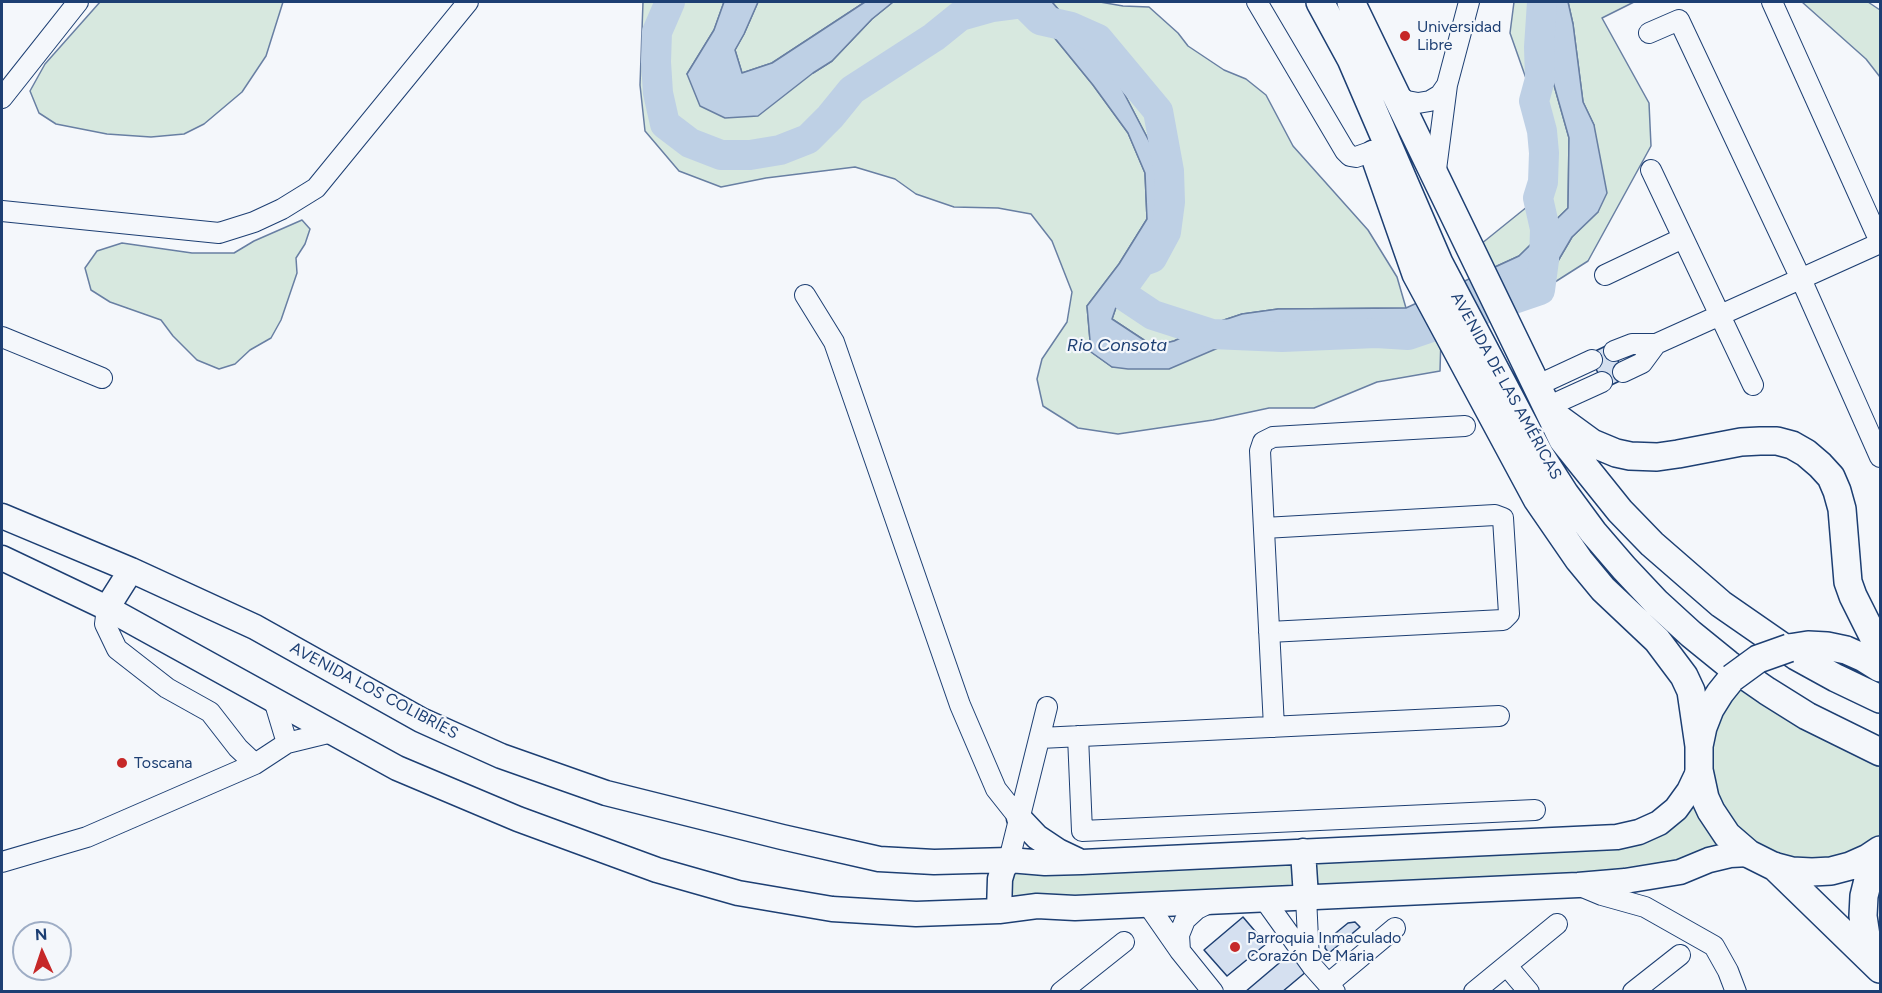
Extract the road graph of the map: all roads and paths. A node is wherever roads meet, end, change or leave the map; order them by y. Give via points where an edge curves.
1 (1257, 2) edge
2 (1320, 2) edge
3 (1351, 2) edge
4 (1469, 2) edge
5 (1772, 2) edge
6 (73, 3) edge
7 (458, 6) edge
8 (1649, 33) dead end
9 (1351, 59) junction
10 (1447, 85) junction
11 (1397, 95) junction
12 (2, 98) edge
13 (1373, 151) junction
14 (1651, 170) dead end
15 (1435, 177) junction
16 (2, 211) edge
17 (1683, 238) junction
18 (1881, 243) edge
19 (1428, 268) junction
20 (1605, 275) dead end
21 (1801, 279) junction
22 (805, 295) dead end
23 (1720, 317) junction
24 (2, 337) edge
25 (1656, 344) junction
26 (1471, 349) junction
27 (1614, 351) dead end
28 (1592, 360) dead end
29 (1623, 372) dead end
30 (102, 378) dead end
31 (1602, 382) dead end
32 (1753, 386) dead end
33 (1544, 402) junction
34 (1465, 426) dead end
35 (1881, 457) edge
36 (2, 516) edge
37 (1264, 528) junction
38 (2, 558) edge
39 (130, 570) junction
40 (107, 608) junction
41 (1269, 632) junction
42 (1881, 650) edge
43 (1881, 668) edge
44 (1881, 699) edge
45 (274, 700) junction
46 (1047, 707) dead end
47 (1499, 716) dead end
48 (1274, 727) junction
49 (332, 732) junction
50 (1078, 736) junction
51 (1040, 738) junction
52 (286, 743) junction
53 (1881, 752) edge
54 (1699, 758) junction
55 (255, 764) junction
56 (1535, 810) dead end
57 (1019, 818) junction
58 (1303, 851) junction
59 (1881, 852) edge
60 (1749, 854) junction
61 (1009, 860) junction
62 (2, 862) edge
63 (1082, 862) junction
64 (1773, 866) junction
65 (1578, 885) junction
66 (1306, 897) junction
67 (1264, 899) junction
68 (1211, 902) junction
69 (1148, 905) junction
70 (999, 911) junction
71 (1557, 924) dead end
72 (1395, 928) dead end
73 (1124, 942) dead end
74 (1180, 951) junction
75 (1680, 955) dead end
76 (1309, 960) junction
77 (1507, 966) junction
78 (1881, 968) edge
79 (1331, 988) edge
80 (1061, 992) edge
81 (1213, 992) edge
82 (1474, 992) edge
83 (1529, 992) edge
84 (1633, 992) edge
85 (1736, 992) edge

1 - 13 street via 1345,151 1356,157
2 - 9 highway
3 - 11 highway, AVENIDA DE LAS AMÉRICAS
4 - 10 street
5 - 18 street
6 - 12 street
7 - 16 street via 316,188 254,222 219,233
8 - 21 street via 1679,20
9 - 13 highway
9 - 19 highway
10 - 11 street via 1440,95 1418,104
10 - 15 street
11 - 15 highway, AVENIDA DE LAS AMÉRICAS
13 - 19 highway
14 - 17 street
15 - 33 highway, AVENIDA DE LAS AMÉRICAS
17 - 20 street
17 - 23 street
18 - 21 street
19 - 26 highway
21 - 23 street
21 - 35 street
22 - 57 street via 834,342 960,705 996,789
23 - 25 street
23 - 32 street
24 - 30 street
25 - 27 street via 1632,344
25 - 29 street via 1642,363
26 - 53 highway, AVENIDA DE LAS AMÉRICAS via 1565,494 1608,550 1656,602 1728,664 1767,691 1807,716
26 - 54 highway via 1537,499 1557,530 1603,589 1657,640 1684,676 1691,691
28 - 33 street
31 - 33 street
33 - 42 highway via 1592,443 1630,456 1657,457 1760,441 1777,441 1806,453 1831,477 1837,491 1848,582
33 - 44 highway, AVENIDA DE LAS AMÉRICAS via 1563,440 1590,476 1636,528 1686,575 1796,656
34 - 37 street via 1273,437 1263,442 1260,451
36 - 39 main road, AVENIDA LOS COLIBRÍES
37 - 41 street
37 - 41 street via 1496,515 1503,518 1509,614 1503,620
38 - 40 main road
39 - 40 main road
39 - 61 main road, AVENIDA LOS COLIBRÍES via 255,627 420,720 501,756 606,793 879,859
40 - 45 main road
40 - 55 street via 105,624 117,649 167,688 210,712
41 - 48 street
43 - 54 highway, bridge via 1846,650 1827,646 1789,648 1758,659 1732,678 1710,709
45 - 49 main road
45 - 52 street
46 - 51 street
47 - 48 street
48 - 50 street
49 - 52 street
49 - 70 main road via 398,768 518,819 657,870 738,893 832,909 916,914
50 - 51 street
50 - 56 street via 1082,831
51 - 57 street
52 - 55 street
54 - 58 main road, AVENIDA LOS COLIBRÍES via 1689,791 1676,808 1639,832 1617,837
54 - 60 highway via 1705,798 1718,824
55 - 62 street via 87,837
57 - 61 street
57 - 63 main road via 1058,852
58 - 63 main road, AVENIDA LOS COLIBRÍES
58 - 66 main road
59 - 64 highway via 1831,871 1802,872
59 - 78 highway via 1869,876 1863,916 1866,936
60 - 64 highway
60 - 65 main road via 1709,860 1680,872
61 - 63 main road, AVENIDA LOS COLIBRÍES
61 - 70 main road via 999,879
64 - 78 highway
65 - 66 main road
65 - 85 street via 1645,907 1714,946
66 - 67 main road
66 - 76 street
67 - 68 main road
67 - 76 street
68 - 69 main road
68 - 74 street via 1185,920 1179,935
69 - 70 main road via 1037,906
69 - 74 street
71 - 77 street
72 - 79 street
73 - 80 street
74 - 81 street
75 - 84 street
76 - 79 street
77 - 82 street
77 - 83 street

